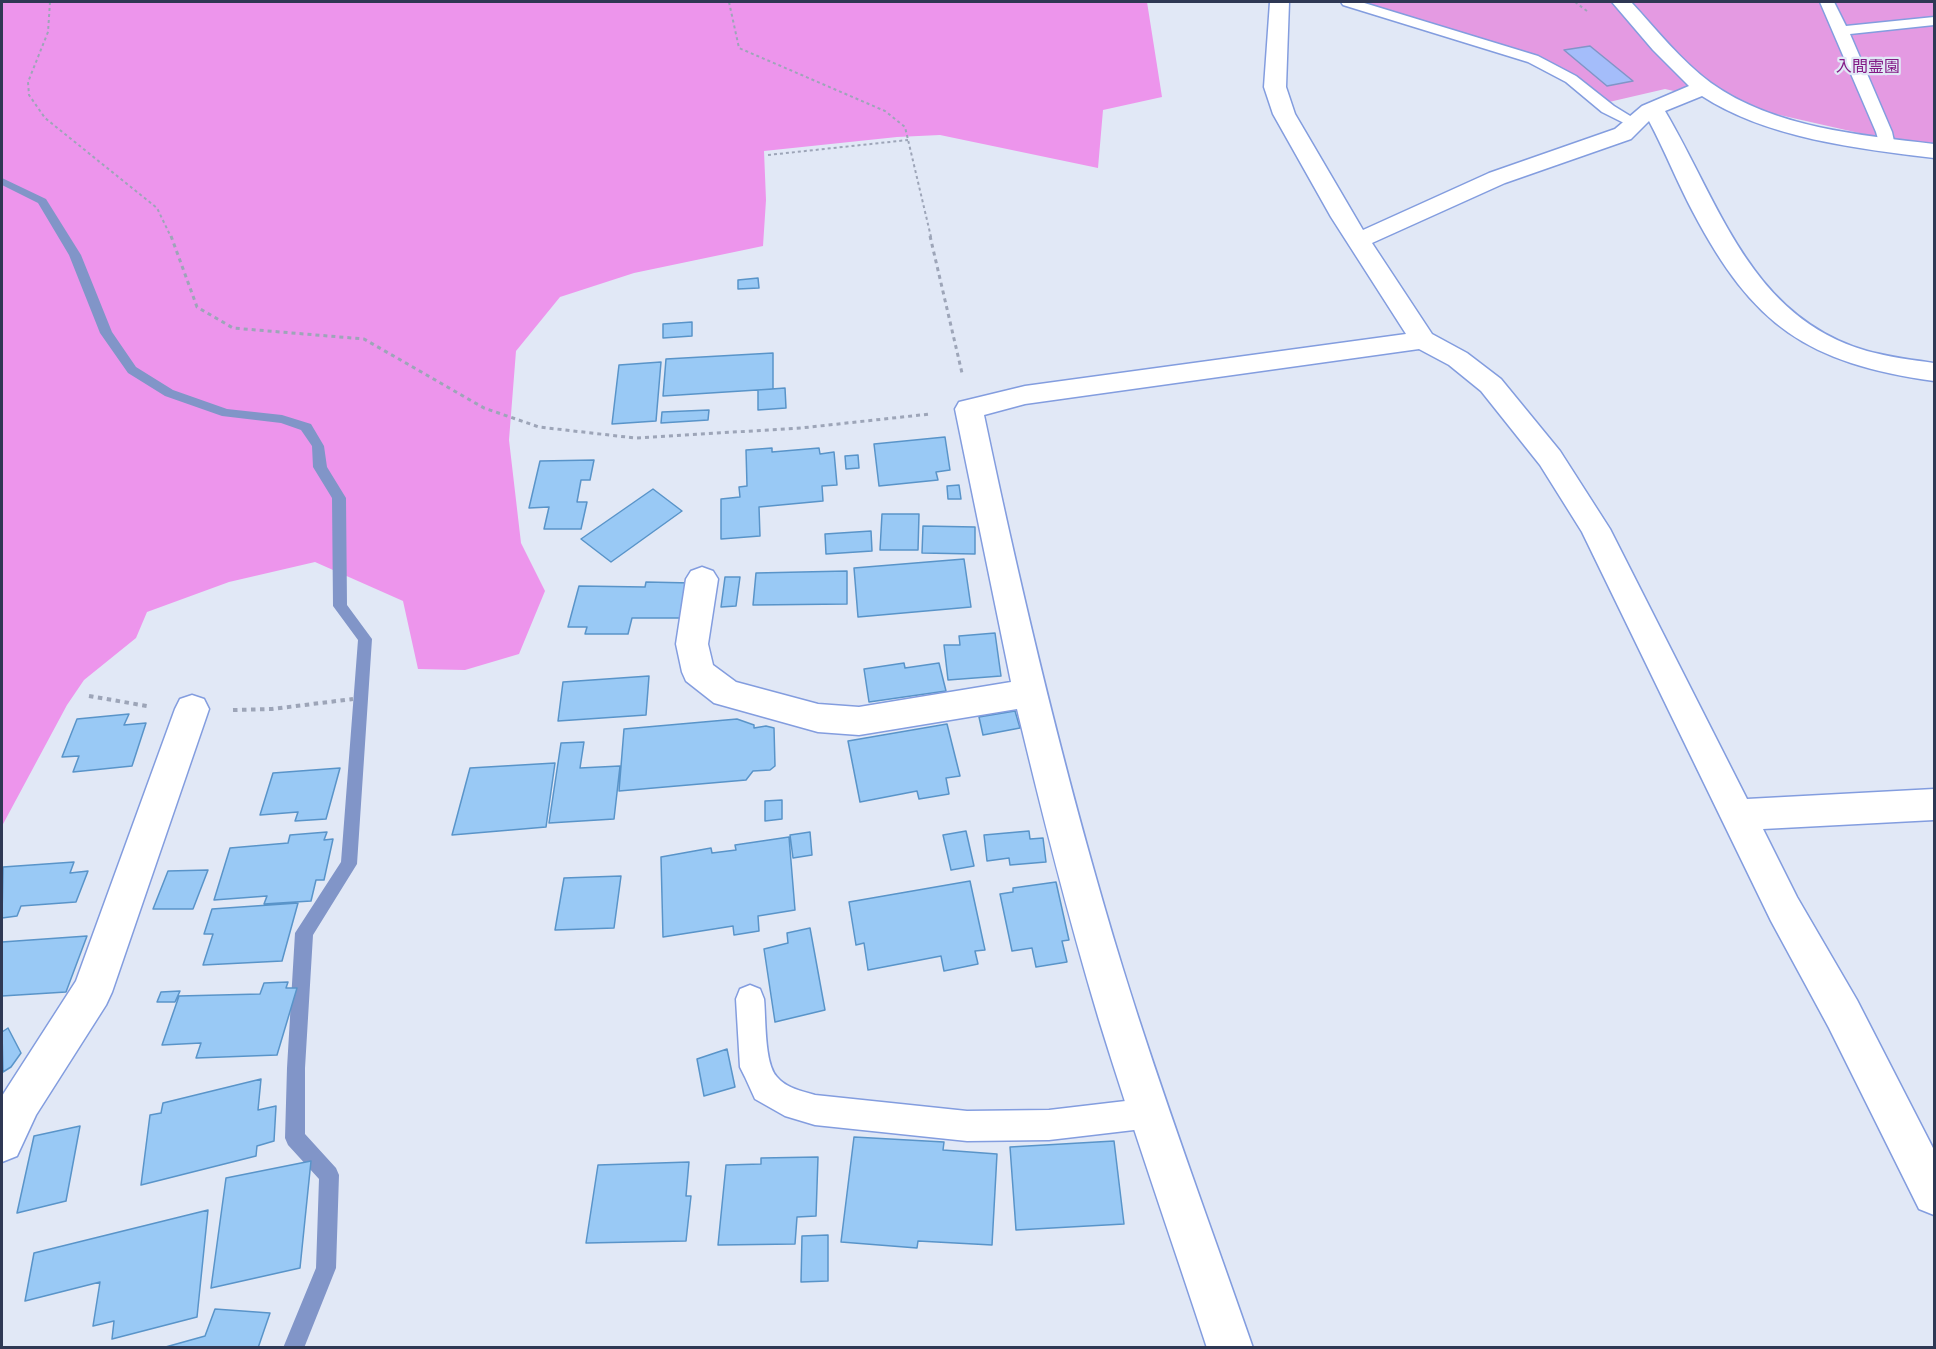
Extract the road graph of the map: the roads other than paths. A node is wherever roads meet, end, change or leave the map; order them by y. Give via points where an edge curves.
1 (1279, 2) edge
2 (1348, 2) edge
3 (1621, 2) edge
4 (1827, 2) edge
5 (1935, 21) edge
6 (1841, 31) junction
7 (1704, 88) junction
8 (1642, 116) junction
9 (1887, 146) junction
10 (1935, 152) edge
11 (1358, 239) junction
12 (1424, 340) junction
13 (1935, 372) edge
14 (702, 579) dead end
15 (1030, 693) junction
16 (192, 709) dead end
17 (1935, 804) edge
18 (1738, 815) junction
19 (750, 999) dead end
20 (1151, 1113) junction
21 (2, 1141) edge
22 (1935, 1194) edge
23 (1230, 1347) edge

1 - 11 street via 1275,87 1284,114
2 - 8 lane via 1533,59 1571,80 1608,109
3 - 7 street
4 - 6 lane
5 - 6 lane
6 - 9 lane
7 - 8 street
7 - 9 street via 1742,110 1773,120
8 - 11 street via 1623,134 1497,178
8 - 13 street via 1670,138 1705,213 1766,303 1814,340 1838,351 1904,369
9 - 10 street
11 - 12 street
12 - 15 street via 1025,394 969,409
12 - 18 street via 1458,359 1491,385 1550,459 1595,529
14 - 15 street via 692,644 698,672 726,693 818,718 859,721
15 - 20 street via 1105,972
16 - 21 street via 92,992 21,1100
17 - 18 street
18 - 22 street
19 - 20 lane via 755,1067 766,1088 785,1101 815,1110 968,1126 1049,1125
20 - 23 street

